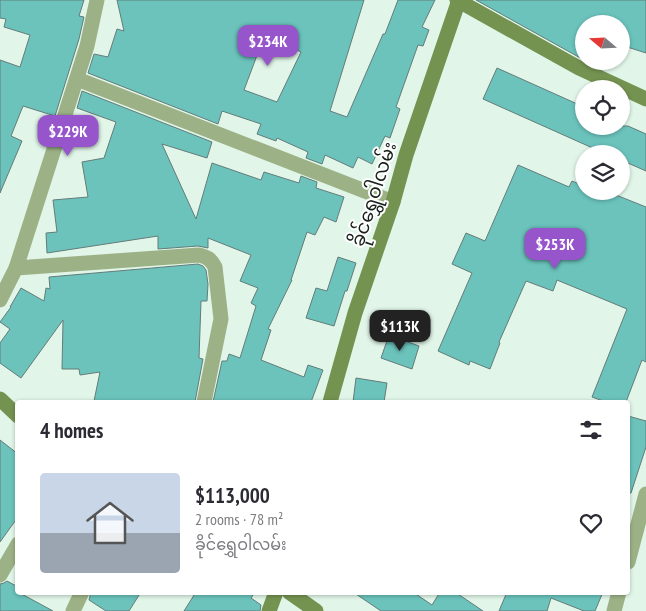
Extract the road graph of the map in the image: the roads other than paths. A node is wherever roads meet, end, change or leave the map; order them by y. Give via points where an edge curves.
1 (97, 0) edge
2 (458, 1) edge
3 (76, 79) junction
4 (646, 98) edge
5 (393, 202) junction
6 (16, 268) junction
7 (0, 300) edge
8 (0, 399) edge
9 (204, 400) edge
10 (331, 400) edge
11 (15, 413) edge
12 (646, 494) edge
13 (639, 547) edge
14 (15, 549) edge
15 (630, 559) edge
16 (0, 575) edge
17 (81, 595) edge
18 (275, 595) edge
19 (293, 595) edge
20 (618, 595) edge
21 (73, 611) edge
22 (269, 611) edge
23 (316, 611) edge
24 (614, 611) edge

1 - 3 street
2 - 4 street via 579,68
2 - 5 street, ခိုင်ရွှေဝါလမ်း
3 - 5 street
3 - 6 street
5 - 10 street, ခိုင်ရွှေဝါလမ်း via 355,313
6 - 7 street
6 - 9 street via 198,256 212,260 221,319
8 - 11 street
12 - 13 street
13 - 15 street
14 - 16 street
17 - 21 street
18 - 22 street
19 - 23 street
20 - 24 street

